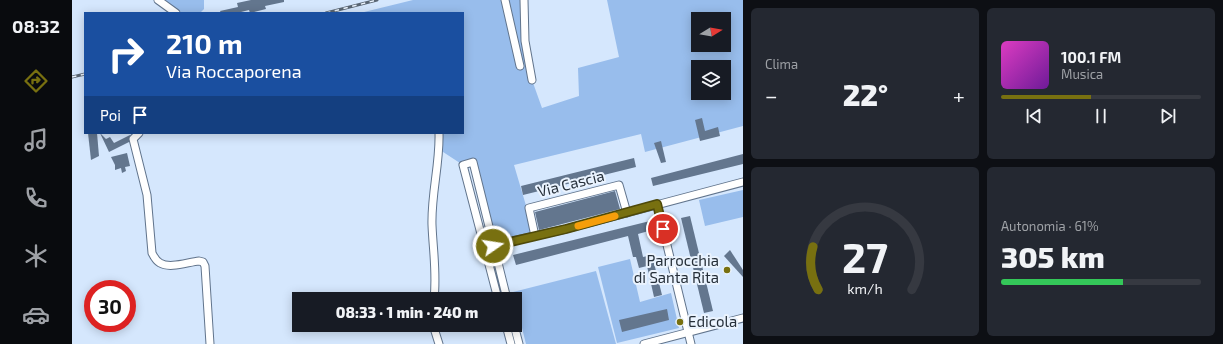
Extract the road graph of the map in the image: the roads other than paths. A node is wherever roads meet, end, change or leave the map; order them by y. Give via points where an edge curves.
1 (158, 0) edge
2 (505, 0) edge
3 (524, 0) edge
4 (175, 12) edge
5 (520, 66) dead end
6 (532, 80) dead end
7 (138, 134) edge
8 (439, 134) edge
9 (743, 182) edge
10 (657, 204) junction
11 (627, 213) junction
12 (535, 236) junction
13 (493, 246) junction
14 (484, 248) junction
15 (434, 292) edge
16 (496, 292) edge
17 (505, 292) edge
18 (743, 318) edge
19 (435, 332) edge
20 (508, 332) edge
21 (516, 332) edge
22 (688, 332) junction
23 (210, 344) edge
24 (439, 344) edge
25 (511, 344) edge
26 (519, 344) edge
27 (644, 344) edge
28 (691, 344) edge

1 - 4 street
2 - 5 street
3 - 6 street via 525,41
7 - 23 street via 133,139 148,195 152,253 160,264 203,262
8 - 15 street via 440,150 432,225 435,246
9 - 10 street
10 - 11 street
10 - 22 street
11 - 12 street
11 - 12 street, Via Cascia via 619,185 591,192 529,208
12 - 13 street
13 - 14 street
13 - 14 street via 473,162 463,165
13 - 17 street
14 - 16 street
18 - 22 street
19 - 24 street
20 - 25 street
21 - 26 street
22 - 27 street
22 - 28 street

